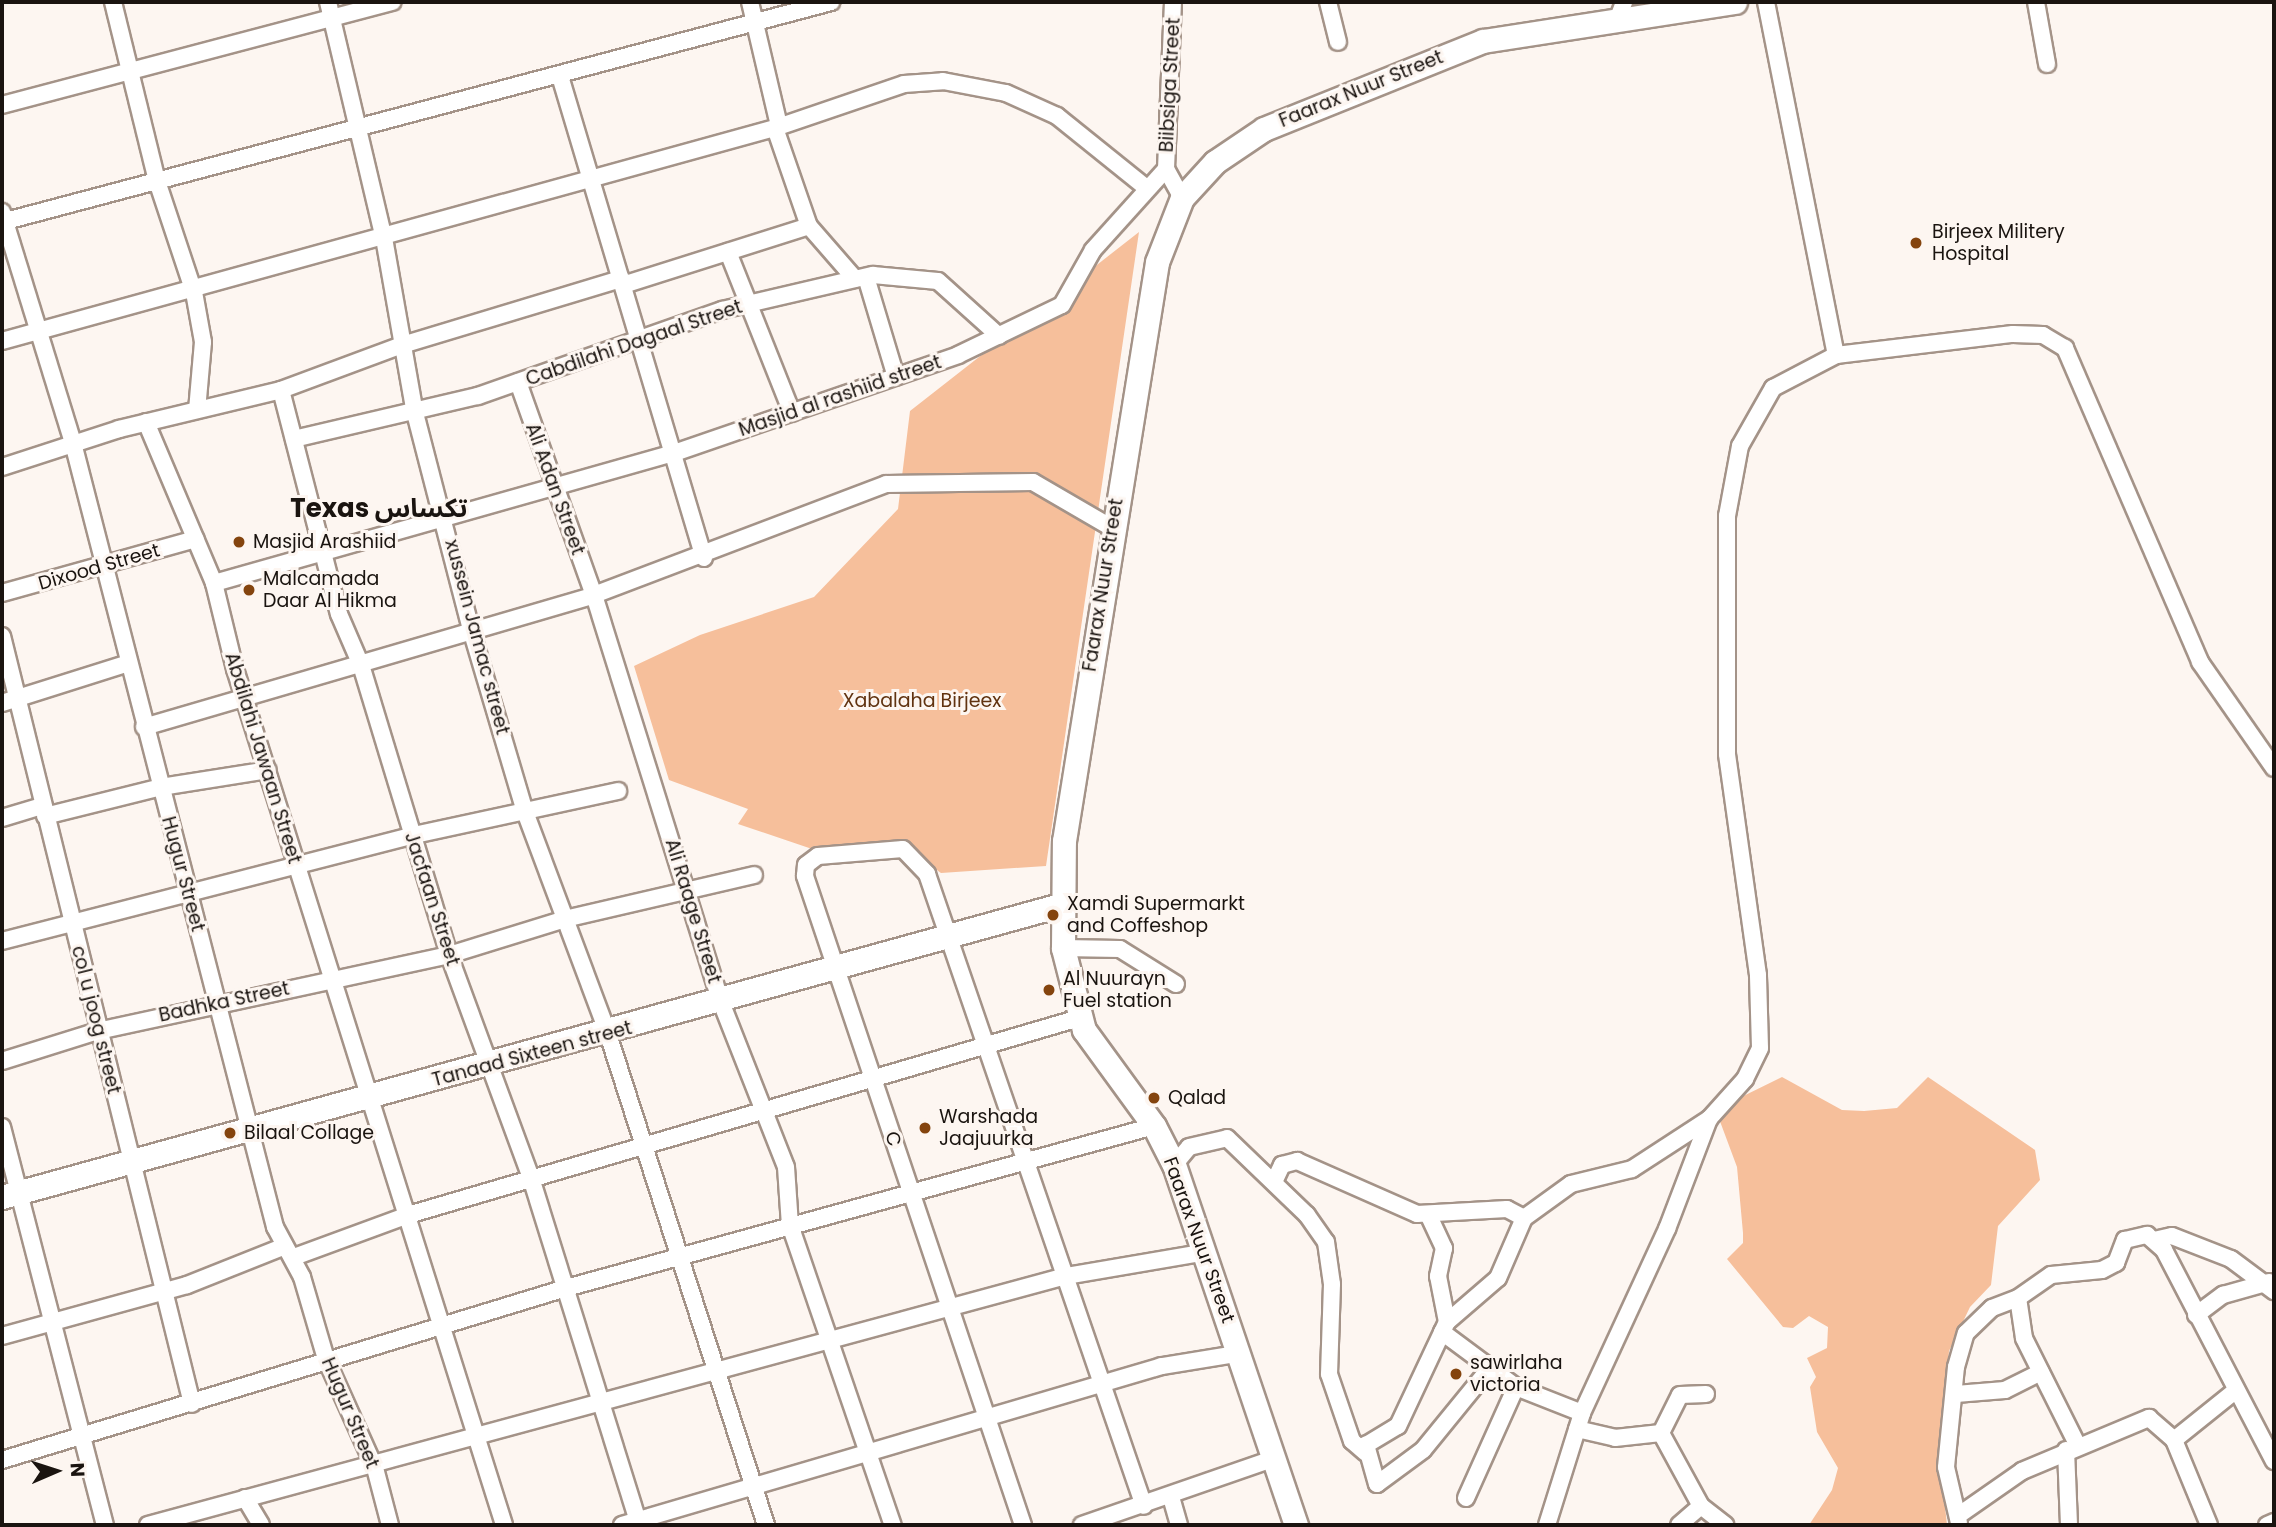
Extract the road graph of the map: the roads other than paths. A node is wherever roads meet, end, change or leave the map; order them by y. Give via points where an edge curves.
1 (113, 2) edge
2 (393, 2) edge
3 (750, 2) edge
4 (831, 2) edge
5 (1173, 2) edge
6 (1328, 2) edge
7 (1735, 2) edge
8 (1766, 2) edge
9 (2036, 2) edge
10 (330, 9) edge
11 (1621, 10) edge
12 (754, 22) junction
13 (1338, 42) dead end
14 (2047, 64) dead end
15 (129, 71) junction
16 (559, 76) junction
17 (2, 105) edge
18 (777, 127) junction
19 (361, 128) junction
20 (1166, 169) junction
21 (590, 177) junction
22 (157, 181) junction
23 (1144, 186) junction
24 (1182, 198) junction
25 (3, 219) edge
26 (809, 226) junction
27 (384, 238) junction
28 (728, 252) junction
29 (861, 278) junction
30 (622, 282) junction
31 (194, 292) junction
32 (749, 304) junction
33 (39, 332) junction
34 (999, 335) junction
35 (2, 341) edge
36 (640, 341) junction
37 (402, 345) junction
38 (1836, 355) junction
39 (896, 377) junction
40 (518, 382) junction
41 (281, 390) junction
42 (414, 409) junction
43 (197, 410) junction
44 (792, 413) junction
45 (146, 422) junction
46 (294, 439) junction
47 (74, 443) junction
48 (677, 452) junction
49 (2, 467) edge
50 (553, 489) junction
51 (446, 519) junction
52 (1112, 528) junction
53 (196, 539) junction
54 (325, 552) junction
55 (704, 558) junction
56 (102, 569) junction
57 (214, 583) junction
58 (2, 593) edge
59 (594, 595) junction
60 (472, 633) junction
61 (2, 636) edge
62 (126, 664) junction
63 (361, 665) junction
64 (9, 701) edge
65 (245, 701) junction
66 (144, 727) junction
67 (2274, 737) edge
68 (2263, 750) junction
69 (2274, 768) edge
70 (268, 770) junction
71 (161, 787) junction
72 (618, 791) dead end
73 (524, 809) junction
74 (44, 811) junction
75 (2, 818) edge
76 (410, 836) junction
77 (296, 868) junction
78 (754, 875) dead end
79 (687, 893) junction
80 (188, 895) junction
81 (1060, 905) junction
82 (565, 919) junction
83 (72, 924) junction
84 (953, 936) junction
85 (2, 941) edge
86 (1063, 948) junction
87 (449, 955) junction
88 (836, 970) junction
89 (336, 978) junction
90 (1176, 984) dead end
91 (218, 1001) junction
92 (721, 1002) junction
93 (1079, 1018) junction
94 (98, 1031) junction
95 (608, 1034) junction
96 (988, 1044) junction
97 (2, 1061) edge
98 (490, 1065) junction
99 (877, 1074) junction
100 (371, 1098) junction
101 (763, 1109) junction
102 (1709, 1119) junction
103 (1154, 1126) junction
104 (2, 1127) edge
105 (250, 1131) junction
106 (646, 1150) junction
107 (131, 1158) junction
108 (1023, 1159) junction
109 (1174, 1165) junction
110 (532, 1181) junction
111 (1273, 1182) junction
112 (907, 1191) junction
113 (9, 1195) edge
114 (1428, 1214) junction
115 (408, 1215) junction
116 (1524, 1218) junction
117 (790, 1224) junction
118 (2154, 1240) junction
119 (290, 1252) junction
120 (1201, 1253) junction
121 (678, 1258) junction
122 (1066, 1276) junction
123 (2271, 1285) edge
124 (566, 1288) junction
125 (161, 1292) junction
126 (2018, 1298) junction
127 (952, 1307) junction
128 (2196, 1315) junction
129 (55, 1321) junction
130 (444, 1324) junction
131 (1445, 1327) junction
132 (2, 1336) edge
133 (832, 1338) junction
134 (1241, 1353) junction
135 (326, 1359) junction
136 (1489, 1369) junction
137 (718, 1371) junction
138 (2041, 1372) junction
139 (1101, 1385) junction
140 (1516, 1387) junction
141 (2234, 1392) junction
142 (1706, 1394) dead end
143 (1956, 1394) junction
144 (601, 1403) junction
145 (192, 1404) junction
146 (1582, 1413) junction
147 (986, 1419) junction
148 (1577, 1429) junction
149 (1661, 1433) junction
150 (81, 1435) junction
151 (2174, 1440) junction
152 (478, 1441) junction
153 (2072, 1448) junction
154 (868, 1453) junction
155 (1366, 1453) junction
156 (1273, 1458) junction
157 (2, 1460) edge
158 (2274, 1461) edge
159 (375, 1468) junction
160 (753, 1486) junction
161 (1171, 1497) junction
162 (245, 1498) junction
163 (1466, 1498) dead end
164 (1144, 1506) junction
165 (1701, 1506) junction
166 (1115, 1520) edge
167 (1959, 1520) edge
168 (2274, 1522) edge
169 (633, 1524) edge
170 (105, 1525) edge
171 (148, 1525) edge
172 (261, 1525) edge
173 (390, 1525) edge
174 (504, 1525) edge
175 (766, 1525) edge
176 (893, 1525) edge
177 (1023, 1525) edge
178 (1082, 1525) edge
179 (1179, 1525) edge
180 (1296, 1525) edge
181 (1548, 1525) edge
182 (1679, 1525) edge
183 (1725, 1525) edge
184 (2069, 1525) edge
185 (2209, 1525) edge
186 (2267, 1525) edge

1 - 15 street
2 - 10 street
3 - 12 street
4 - 12 street
5 - 20 street, Biibsiga Street
6 - 13 street
7 - 11 main road, Faarax Nuur Street
8 - 38 street
9 - 14 street
10 - 15 street
10 - 19 street, xussein Jamac street
11 - 24 main road, Faarax Nuur Street via 1483,41 1364,85 1264,129 1215,162
12 - 16 street
12 - 18 street
15 - 17 street
15 - 22 street
16 - 19 street
16 - 21 street
18 - 21 street
18 - 23 street via 904,84 943,81 1006,93 1057,116
18 - 26 street
19 - 22 street
19 - 27 street, xussein Jamac street
20 - 23 street, Masjid al rashiid street
20 - 24 street
21 - 27 street
21 - 30 street
22 - 25 street
22 - 31 street
23 - 34 street, Masjid al rashiid street via 1093,250 1062,305
24 - 52 main road, Faarax Nuur Street via 1157,262
25 - 33 street, Hugur Street
26 - 28 street
26 - 29 street
27 - 31 street
27 - 37 street, xussein Jamac street
28 - 30 street
28 - 32 street
29 - 32 street, Cabdilahi Dagaal Street
29 - 34 street, Cabdilahi Dagaal Street via 903,274 938,281
29 - 39 street
30 - 36 street
30 - 37 street
31 - 33 street
31 - 43 street via 203,342
32 - 36 street, Cabdilahi Dagaal Street
32 - 44 street
33 - 35 street
33 - 47 street, Hugur Street
34 - 39 street, Masjid al rashiid street
36 - 40 street, Cabdilahi Dagaal Street
36 - 48 street
37 - 41 street
37 - 42 street, xussein Jamac street
38 - 68 street via 2013,334 2043,335 2066,348 2200,662
38 - 102 street via 1773,388 1761,405 1740,446 1727,516 1727,754 1758,975 1760,1048 1745,1079
39 - 44 street, Masjid al rashiid street
40 - 42 street, Cabdilahi Dagaal Street
40 - 50 street, Ali Adan Street
41 - 43 street
41 - 46 street, Jacfaan Street
42 - 46 street, Cabdilahi Dagaal Street
42 - 51 street, xussein Jamac street
43 - 45 street
44 - 48 street, Masjid al rashiid street
45 - 47 street
45 - 53 street, Abdilahi Jawaan Street
46 - 54 street, Jacfaan Street
47 - 49 street
47 - 56 street, Hugur Street
48 - 50 street, Masjid al rashiid street
48 - 55 street
50 - 51 street, Masjid al rashiid street
50 - 59 street, Ali Adan Street
51 - 54 street, Masjid al rashiid street
51 - 60 street, xussein Jamac street
52 - 55 street via 1034,482 901,481
52 - 81 main road, Faarax Nuur Street
53 - 56 street, Dixood Street
53 - 57 street, Abdilahi Jawaan Street
54 - 57 street, Masjid al rashiid street
54 - 63 street, Jacfaan Street via 339,614
55 - 59 street
56 - 58 street, Dixood Street
56 - 62 street, Hugur Street
57 - 65 street, Abdilahi Jawaan Street
59 - 60 street
59 - 79 street, Ali Raage Street
60 - 63 street
60 - 73 street, xussein Jamac street
61 - 64 street, col u joog street
62 - 64 street
62 - 66 street, Hugur Street
63 - 65 street
63 - 76 street, Jacfaan Street
64 - 74 street, col u joog street
65 - 66 street
65 - 70 street, Abdilahi Jawaan Street
66 - 71 street, Hugur Street
67 - 68 street
68 - 69 street
70 - 71 street
70 - 77 street, Abdilahi Jawaan Street
71 - 74 street
71 - 80 street, Hugur Street
72 - 73 street
73 - 76 street
73 - 82 street, xussein Jamac street
74 - 75 street
74 - 83 street, col u joog street
76 - 77 street
76 - 87 street, Jacfaan Street
77 - 80 street
77 - 89 street, Abdilahi Jawaan Street
78 - 79 street, Badhka Street
79 - 82 street, Badhka Street
79 - 92 street, Ali Raage Street
80 - 83 street
80 - 91 street, Hugur Street
81 - 84 main road, Tanaad Sixteen street
81 - 86 main road, Faarax Nuur Street
82 - 87 street, Badhka Street
82 - 95 street, xussein Jamac street
83 - 85 street
83 - 94 street, col u joog street
84 - 88 main road, Tanaad Sixteen street
84 - 88 street, C via 928,874 910,851 818,856 806,865 805,876
84 - 96 street
86 - 90 street via 1120,949
86 - 93 main road, Faarax Nuur Street
87 - 89 street, Badhka Street
87 - 98 street, Jacfaan Street
88 - 92 main road, Tanaad Sixteen street
88 - 99 street, C
89 - 91 street, Badhka Street
89 - 100 street, Abdilahi Jawaan Street
91 - 94 street, Badhka Street
91 - 105 street, Hugur Street
92 - 95 main road, Tanaad Sixteen street
92 - 101 street, Ali Raage Street
93 - 96 street
93 - 103 main road, Faarax Nuur Street
94 - 97 street, Badhka Street
94 - 107 street, col u joog street
95 - 98 main road, Tanaad Sixteen street
95 - 106 street, xussein Jamac street
96 - 99 street
96 - 108 street
98 - 100 main road, Tanaad Sixteen street
98 - 110 street, Jacfaan Street
99 - 101 street
99 - 112 street, C
100 - 105 main road, Tanaad Sixteen street
100 - 115 street, Abdilahi Jawaan Street
101 - 106 street
101 - 117 street, Ali Raage Street via 786,1167
102 - 116 street via 1632,1169 1571,1184
102 - 146 street via 1667,1229
103 - 108 street
103 - 109 main road, Faarax Nuur Street
104 - 113 street
105 - 107 main road, Tanaad Sixteen street
105 - 119 street, Hugur Street
106 - 110 street
106 - 121 street, xussein Jamac street
107 - 113 main road, Tanaad Sixteen street
107 - 125 street, col u joog street
108 - 112 street
108 - 122 street
109 - 111 street via 1189,1147 1227,1138
109 - 120 main road, Faarax Nuur Street
110 - 115 street
110 - 124 street, Jacfaan Street
111 - 114 street via 1282,1165 1297,1161
111 - 155 street via 1326,1242 1332,1284 1329,1374 1352,1441
112 - 117 street
112 - 127 street, C
113 - 129 street
114 - 116 street via 1507,1209
114 - 131 street via 1444,1248 1438,1276
115 - 119 street
115 - 130 street, Abdilahi Jawaan Street
116 - 131 street via 1498,1278
117 - 121 street
117 - 133 street, Ali Raage Street
118 - 123 street via 2183,1240 2231,1259
118 - 126 street via 2137,1235 2125,1240 2116,1263 2051,1275
118 - 128 street
119 - 125 street
119 - 135 street, Hugur Street
120 - 122 street
120 - 134 main road, Faarax Nuur Street
121 - 124 street
121 - 137 street, xussein Jamac street
122 - 127 street
122 - 139 street
123 - 128 street via 2223,1295
124 - 130 street
124 - 144 street, Jacfaan Street
125 - 129 street
125 - 145 street, col u joog street
126 - 138 street via 2024,1338
126 - 143 street via 1992,1308 1966,1333
127 - 133 street
127 - 147 street, C
128 - 141 street
129 - 132 street
129 - 150 street
130 - 135 street
130 - 152 street, Abdilahi Jawaan Street
131 - 136 street
131 - 155 street via 1398,1426 1366,1445
133 - 137 street
133 - 154 street, Ali Raage Street
134 - 139 street via 1162,1366
134 - 156 main road, Faarax Nuur Street
135 - 145 street
135 - 159 street, Hugur Street
136 - 140 street
136 - 155 street via 1423,1450 1382,1484 1373,1476
137 - 144 street
137 - 160 street, xussein Jamac street
138 - 143 street via 2005,1390
138 - 153 street
139 - 147 street
139 - 164 street
140 - 146 street
140 - 163 street
141 - 151 street
141 - 158 street
142 - 149 street via 1680,1395
143 - 167 street via 1946,1467
144 - 152 street
144 - 169 street, Jacfaan Street
145 - 150 street
146 - 148 street
147 - 154 street
147 - 177 street, C
148 - 149 street via 1615,1437
148 - 181 street
149 - 165 street
150 - 157 street
150 - 170 street
151 - 153 street via 2149,1418
151 - 185 street
152 - 159 street
152 - 174 street, Abdilahi Jawaan Street
153 - 167 street via 1982,1495
153 - 184 street
154 - 160 street
154 - 176 street, Ali Raage Street
156 - 161 street
156 - 180 main road, Faarax Nuur Street
159 - 162 street
159 - 173 street, Hugur Street
160 - 169 street
160 - 175 street, xussein Jamac street
161 - 164 street
161 - 179 street
162 - 171 street
162 - 172 street
164 - 166 street
165 - 182 street
165 - 183 street
166 - 178 street
168 - 186 street

